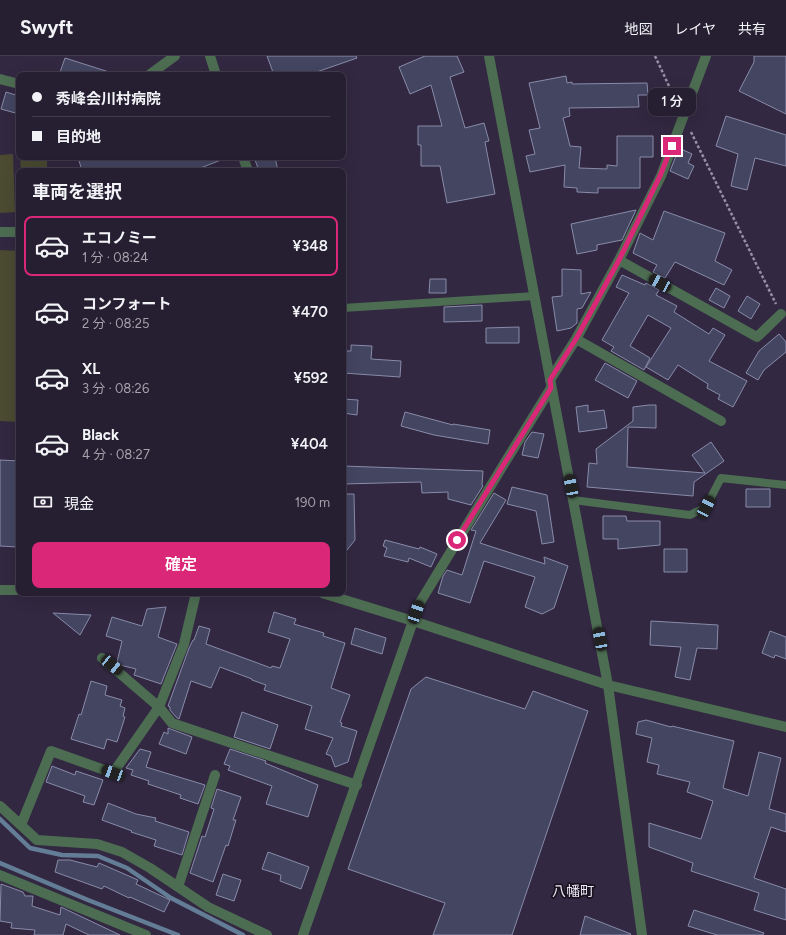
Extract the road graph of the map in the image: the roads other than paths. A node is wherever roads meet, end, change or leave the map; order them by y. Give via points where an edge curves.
1 (175, 56) edge
2 (210, 56) edge
3 (489, 56) edge
4 (706, 56) edge
5 (153, 72) edge
6 (215, 72) edge
7 (0, 80) edge
8 (16, 83) edge
9 (0, 232) edge
10 (16, 232) edge
11 (619, 260) junction
12 (535, 296) junction
13 (346, 308) edge
14 (781, 314) road end
15 (576, 339) junction
16 (551, 384) junction
17 (721, 421) dead end
18 (786, 485) edge
19 (574, 500) junction
20 (0, 590) edge
21 (16, 590) edge
22 (195, 596) edge
23 (332, 596) edge
24 (413, 621) junction
25 (102, 658) dead end
26 (608, 685) junction
27 (160, 707) junction
28 (786, 727) edge
29 (215, 775) dead end
30 (357, 785) junction
31 (0, 806) edge
32 (21, 825) junction
33 (0, 875) edge
34 (178, 887) junction
35 (146, 935) edge
36 (267, 935) edge
37 (303, 935) edge
38 (642, 935) edge

1 - 5 street
2 - 6 street
3 - 12 street
4 - 11 street via 660,176
7 - 8 street
9 - 10 street
11 - 14 street via 757,337
11 - 15 street
12 - 13 lane
12 - 16 street
15 - 16 street
15 - 17 street
16 - 19 street
16 - 24 street via 419,604
18 - 19 lane via 721,478 706,507 690,515
19 - 26 street
20 - 21 street
22 - 27 street via 184,644
23 - 24 street
24 - 26 street
24 - 30 street
25 - 27 street
26 - 28 street
26 - 38 street
27 - 30 street via 172,722
27 - 32 street via 113,773 51,751
29 - 34 street
30 - 37 street
31 - 32 street
32 - 34 street via 38,840 97,844 122,852
33 - 35 street
34 - 36 street via 208,907

